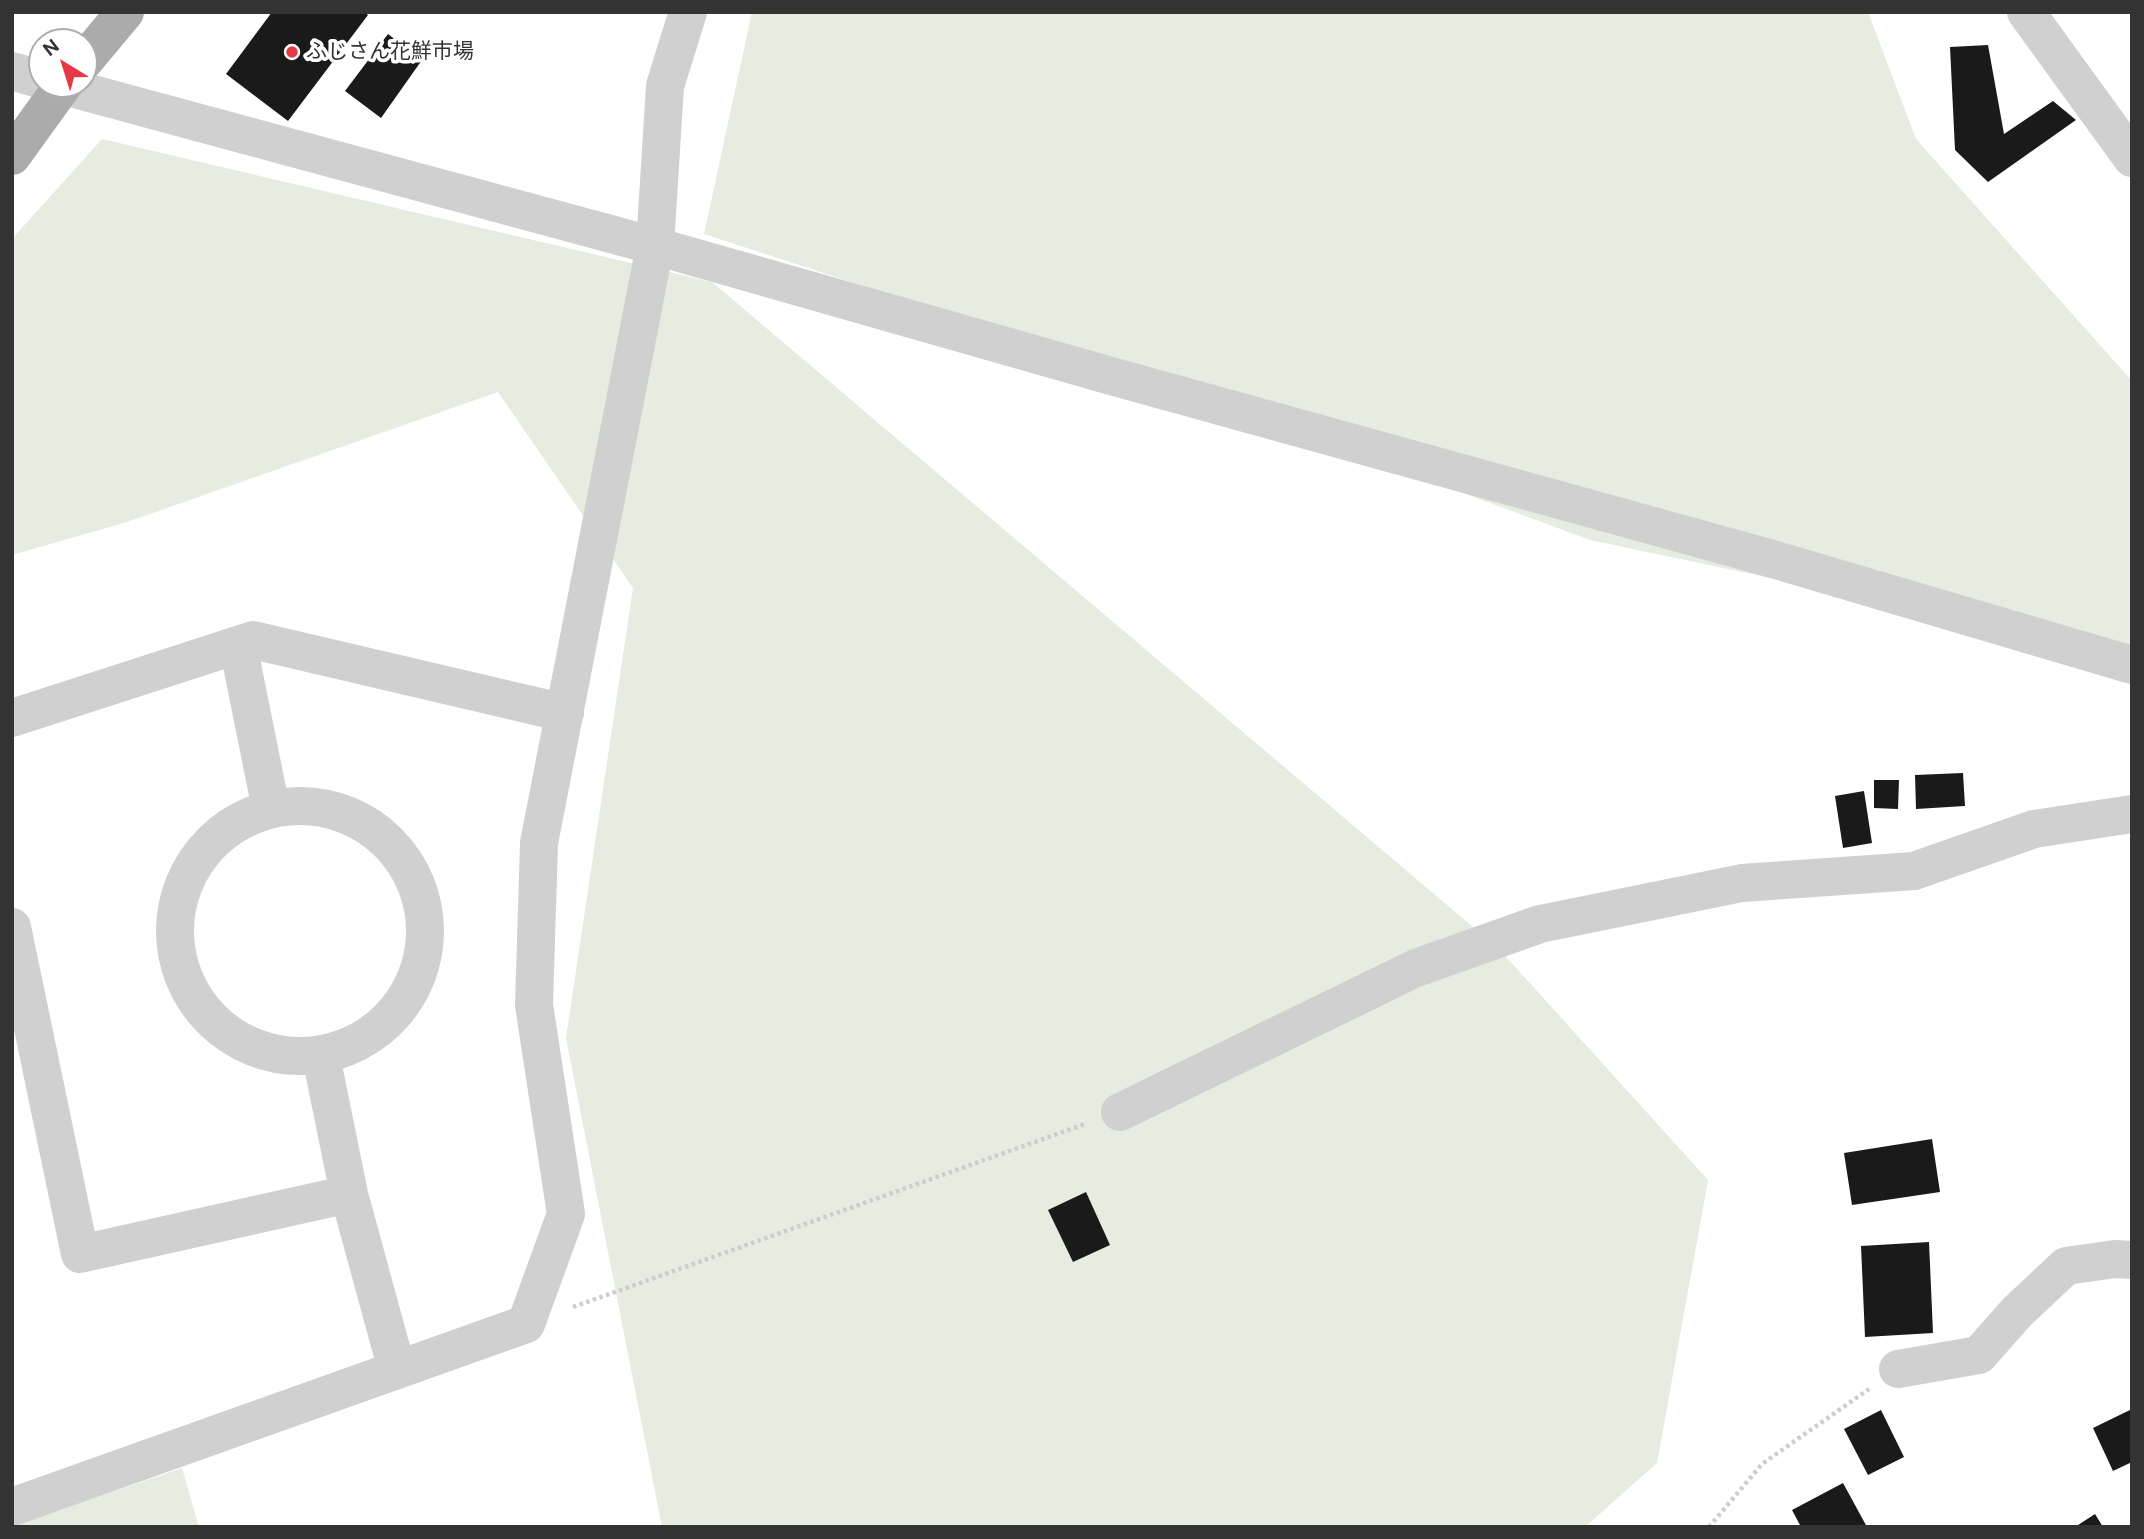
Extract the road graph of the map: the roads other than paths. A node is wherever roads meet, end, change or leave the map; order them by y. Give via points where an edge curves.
1 (125, 12) edge
2 (688, 12) edge
3 (2026, 12) edge
4 (98, 41) edge
5 (98, 89) edge
6 (50, 98) edge
7 (12, 156) edge
8 (2132, 158) edge
9 (655, 246) junction
10 (238, 645) junction
11 (2132, 665) edge
12 (565, 713) junction
13 (12, 718) edge
14 (271, 809) junction
15 (2132, 814) edge
16 (12, 927) edge
17 (321, 1056) junction
18 (1120, 1112) road end
19 (349, 1194) junction
20 (2132, 1261) edge
21 (1898, 1369) road end
22 (397, 1370) junction
23 (12, 1507) edge

1 - 4 main road
2 - 9 street via 665,86
3 - 8 street
5 - 9 street
6 - 7 main road
9 - 11 street via 1769,558
9 - 12 street
10 - 12 street via 253,640
10 - 13 street
10 - 14 street
12 - 22 street via 539,843 534,1005 566,1214 526,1324
14 - 17 street via 232,826 200,855 180,893 174,936 182,977 204,1014 238,1041 278,1056
14 - 17 street via 312,806 350,816 384,837 410,868 423,906 425,946 414,985 391,1018 359,1042
15 - 18 street via 2034,829 1914,872 1742,883 1540,924 1416,968
16 - 19 street via 80,1254
17 - 19 street
19 - 22 street
20 - 21 street via 2066,1266 1979,1356
22 - 23 street

